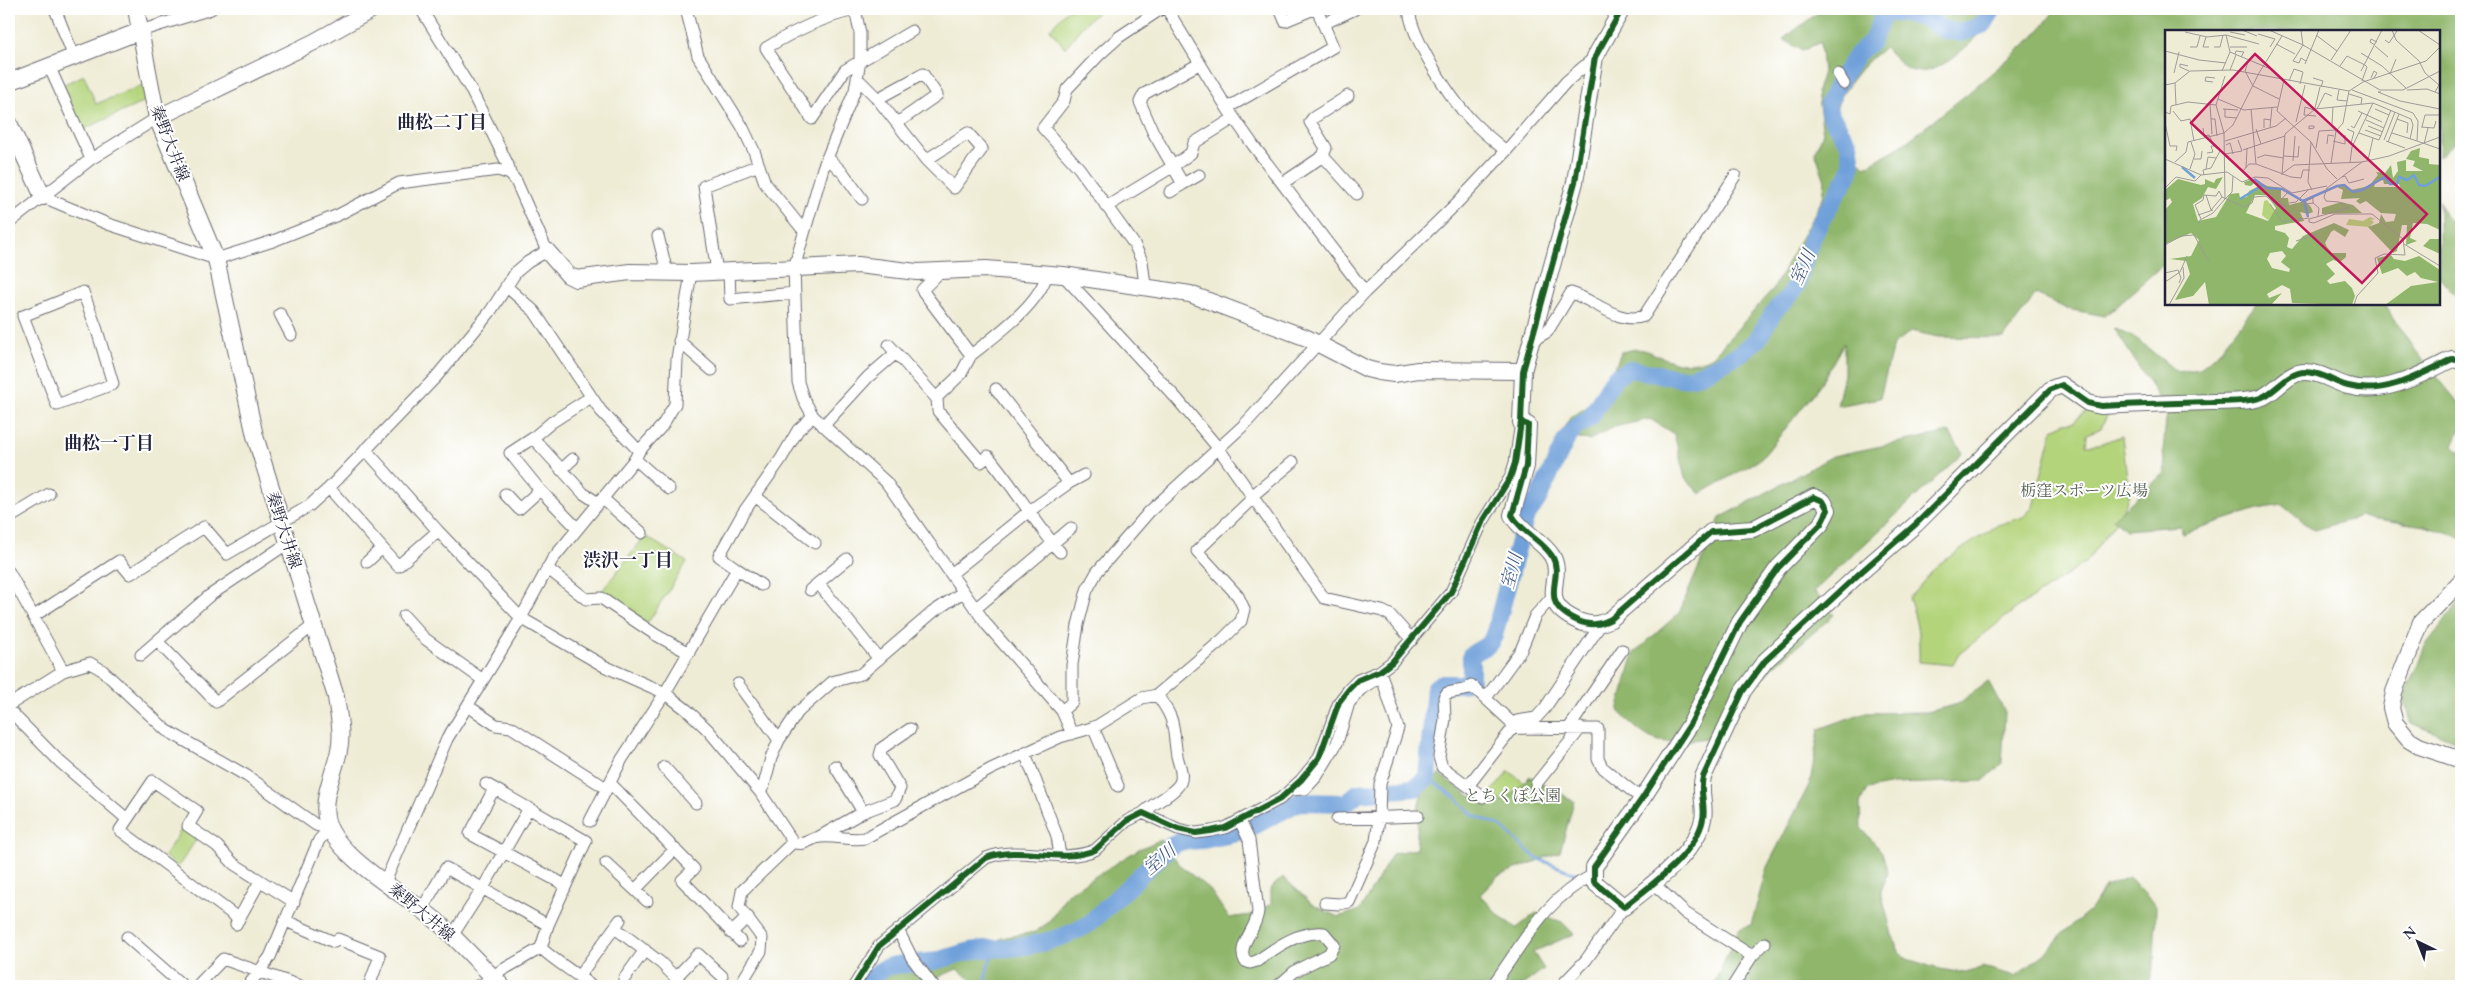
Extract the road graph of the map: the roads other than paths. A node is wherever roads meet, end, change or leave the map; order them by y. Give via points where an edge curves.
1 (55, 9) edge
2 (136, 9) edge
3 (211, 9) edge
4 (374, 9) edge
5 (421, 9) edge
6 (686, 9) edge
7 (1161, 9) edge
8 (1167, 9) edge
9 (1280, 9) edge
10 (1316, 9) edge
11 (1355, 9) edge
12 (1409, 9) edge
13 (1622, 9) edge
14 (855, 10) edge
15 (1323, 24) junction
16 (140, 32) junction
17 (912, 32) dead end
18 (74, 57) junction
19 (1596, 57) junction
20 (860, 60) junction
21 (1199, 64) junction
22 (49, 66) junction
23 (857, 78) junction
24 (9, 82) edge
25 (1348, 96) dead end
26 (877, 99) junction
27 (1227, 108) junction
28 (157, 118) junction
29 (1234, 118) junction
30 (9, 123) edge
31 (897, 123) junction
32 (13, 145) edge
33 (1506, 151) junction
34 (1323, 156) junction
35 (828, 158) junction
36 (91, 159) junction
37 (926, 160) junction
38 (759, 165) junction
39 (1172, 167) junction
40 (510, 174) junction
41 (1199, 176) dead end
42 (1735, 176) dead end
43 (1283, 183) junction
44 (1183, 184) junction
45 (1170, 192) dead end
46 (1357, 194) dead end
47 (43, 197) junction
48 (862, 199) dead end
49 (1106, 207) junction
50 (9, 223) edge
51 (804, 231) junction
52 (658, 236) dead end
53 (547, 251) junction
54 (216, 259) junction
55 (794, 268) junction
56 (723, 271) junction
57 (941, 271) junction
58 (668, 272) junction
59 (691, 273) junction
60 (1055, 274) junction
61 (506, 286) junction
62 (1145, 286) junction
63 (83, 292) joint
64 (1365, 292) junction
65 (795, 294) junction
66 (280, 314) dead end
67 (291, 334) dead end
68 (1533, 340) junction
69 (680, 341) junction
70 (1317, 342) junction
71 (971, 355) junction
72 (2461, 361) edge
73 (712, 370) dead end
74 (1523, 371) junction
75 (996, 389) dead end
76 (591, 397) junction
77 (936, 398) junction
78 (813, 416) junction
79 (1521, 422) junction
80 (823, 426) junction
81 (533, 438) junction
82 (1218, 449) junction
83 (365, 450) junction
84 (637, 455) junction
85 (573, 459) dead end
86 (1293, 462) dead end
87 (561, 470) junction
88 (1084, 475) dead end
89 (1069, 483) junction
90 (329, 488) junction
91 (669, 489) dead end
92 (540, 490) junction
93 (49, 494) dead end
94 (505, 494) dead end
95 (755, 496) junction
96 (1253, 497) junction
97 (600, 501) junction
98 (1028, 512) junction
99 (9, 518) edge
100 (281, 521) junction
101 (577, 528) junction
102 (1071, 528) dead end
103 (438, 532) junction
104 (642, 533) dead end
105 (288, 543) junction
106 (815, 543) dead end
107 (382, 548) junction
108 (1056, 548) junction
109 (847, 559) dead end
110 (367, 562) dead end
111 (547, 568) junction
112 (737, 570) junction
113 (9, 572) edge
114 (951, 574) junction
115 (2461, 581) edge
116 (761, 586) dead end
117 (963, 592) junction
118 (1554, 595) junction
119 (975, 608) junction
120 (34, 616) junction
121 (404, 616) dead end
122 (521, 618) junction
123 (315, 624) junction
124 (1601, 624) junction
125 (1412, 640) junction
126 (157, 641) junction
127 (1622, 650) dead end
128 (689, 653) junction
129 (141, 655) dead end
130 (879, 659) junction
131 (63, 671) junction
132 (1381, 673) junction
133 (483, 680) junction
134 (738, 684) dead end
135 (665, 693) junction
136 (1157, 694) junction
137 (1486, 698) junction
138 (9, 705) edge
139 (468, 706) junction
140 (9, 710) edge
141 (1062, 711) junction
142 (1512, 725) junction
143 (1093, 727) junction
144 (1569, 728) junction
145 (1581, 728) junction
146 (910, 729) dead end
147 (1072, 734) junction
148 (779, 740) junction
149 (1025, 753) junction
150 (2461, 760) edge
151 (835, 766) dead end
152 (664, 767) dead end
153 (1536, 784) dead end
154 (608, 786) junction
155 (1118, 786) dead end
156 (1468, 786) junction
157 (760, 792) junction
158 (1483, 797) dead end
159 (1642, 799) junction
160 (696, 803) dead end
161 (528, 808) junction
162 (863, 812) junction
163 (1143, 812) junction
164 (1418, 816) dead end
165 (1380, 818) junction
166 (127, 819) junction
167 (1337, 819) dead end
168 (590, 821) dead end
169 (1241, 823) junction
170 (329, 829) junction
171 (819, 837) junction
172 (793, 842) junction
173 (675, 849) junction
174 (504, 853) junction
175 (1060, 856) junction
176 (606, 863) dead end
177 (1593, 875) junction
178 (260, 881) junction
179 (385, 882) junction
180 (1653, 883) junction
181 (565, 886) junction
182 (484, 888) junction
183 (636, 889) junction
184 (647, 901) dead end
185 (294, 902) junction
186 (1325, 903) dead end
187 (1624, 906) junction
188 (422, 909) junction
189 (748, 917) junction
190 (286, 921) junction
191 (548, 924) junction
192 (898, 930) junction
193 (452, 936) junction
194 (127, 938) dead end
195 (1764, 943) dead end
196 (541, 948) junction
197 (645, 950) junction
198 (1752, 956) junction
199 (260, 973) junction
200 (579, 976) junction
201 (722, 976) dead end
202 (676, 977) junction
203 (624, 979) dead end
204 (498, 983) edge
205 (1563, 984) dead end
206 (740, 985) dead end
207 (183, 986) edge
208 (198, 986) edge
209 (248, 986) edge
210 (300, 986) edge
211 (369, 986) edge
212 (476, 986) edge
213 (591, 986) edge
214 (684, 986) edge
215 (854, 986) edge
216 (933, 986) edge
217 (1278, 986) edge
218 (1492, 986) edge
219 (1733, 986) edge

1 - 18 street
2 - 16 street, 秦野大井線
3 - 16 street
4 - 28 street via 314,42
5 - 40 street via 470,88
6 - 38 street via 698,56 742,126
7 - 49 street via 1119,37 1099,55 1067,89 1064,101 1043,128 1079,168
8 - 21 street
9 - 10 street via 1285,21
10 - 15 street
11 - 15 street
12 - 33 street via 1416,36 1452,98 1471,121
13 - 19 street
14 - 20 street via 860,32
14 - 20 street via 797,29 766,48 812,118 845,70
15 - 27 street via 1333,47
16 - 18 street
16 - 28 street, 秦野大井線
17 - 20 street
18 - 22 street
19 - 33 street via 1566,82
19 - 68 street via 1575,182
20 - 23 street
21 - 27 street
21 - 39 street via 1144,94 1140,102
22 - 24 street
22 - 36 street
23 - 26 street
23 - 35 street
25 - 34 street via 1310,122 1326,148
26 - 31 street
26 - 31 street via 923,74 938,95
27 - 29 street
28 - 36 street
28 - 54 street, 秦野大井線
29 - 39 street via 1194,143 1190,153
29 - 43 street
30 - 32 street
31 - 37 street
32 - 47 street
33 - 64 street
34 - 43 street
34 - 46 street
35 - 48 street
35 - 51 street
36 - 47 street
37 - 37 street via 954,188 982,149 968,133
38 - 51 street via 765,183
38 - 56 street via 704,186
39 - 44 street
39 - 49 street
40 - 53 street
40 - 54 street via 498,170 399,183 338,215
41 - 44 street
42 - 68 street via 1644,316 1623,317 1572,293 1547,332
43 - 64 street
44 - 45 street
47 - 50 street
47 - 54 street via 108,224
49 - 62 street via 1142,260
51 - 55 street
52 - 58 street
53 - 58 street via 568,275 576,279 630,272
53 - 61 street via 516,272
54 - 100 street, 秦野大井線 via 255,436
55 - 56 street
55 - 57 street via 858,265 917,272
55 - 65 street
56 - 59 street
56 - 65 street via 730,299
57 - 60 street via 986,269
57 - 71 street via 922,290
58 - 59 street
59 - 69 street
60 - 62 street
60 - 71 street via 1020,314
60 - 82 street via 1177,399
61 - 76 street via 534,311
61 - 83 street via 490,312 436,377
62 - 70 street via 1190,294 1234,308
63 - 63 street via 23,316 57,406 114,384
64 - 70 street
65 - 78 street via 798,382
66 - 67 street
68 - 74 street
69 - 73 street
69 - 84 street via 675,404 662,426
70 - 74 street via 1367,369 1379,372
70 - 82 street via 1280,387
71 - 77 street via 961,374
72 - 180 street via 2452,359 2397,384 2374,389 2359,389 2303,371 2262,398 2225,401 2101,406 2088,403 2062,385 2051,389 1916,524 1764,661 1743,691 1703,777 1700,791 1704,816 1698,835
74 - 79 street
75 - 89 street
76 - 81 street
76 - 84 street
77 - 80 street via 892,349
77 - 98 street via 938,411 982,462 988,456
78 - 80 street
78 - 95 street via 798,430
79 - 118 street via 1528,425 1526,466 1512,515 1553,558
79 - 125 street via 1510,478 1482,523 1451,592
80 - 114 street via 886,482
81 - 87 street
81 - 92 street via 510,453
82 - 96 street
82 - 141 street via 1149,512 1097,572 1087,590 1078,625 1072,665 1072,702
83 - 90 street
83 - 103 street
84 - 91 street
84 - 97 street
85 - 87 street
86 - 96 street
87 - 97 street via 584,494
88 - 89 street
89 - 98 street
90 - 100 street via 309,506
90 - 107 street
92 - 94 street via 519,509
92 - 101 street
93 - 99 street
95 - 106 street
95 - 112 street via 719,556
96 - 125 street via 1324,598 1382,611 1390,615
96 - 136 street via 1197,551 1238,596 1244,609 1241,621
97 - 101 street
97 - 104 street
98 - 108 street
98 - 114 street
100 - 105 street, 秦野大井線
100 - 120 street via 227,554 204,527 130,574 118,561
101 - 111 street
102 - 108 street
103 - 107 street via 398,566
103 - 122 street
105 - 123 street, 秦野大井線
105 - 126 street via 208,596
107 - 110 street
108 - 119 street
109 - 130 street via 814,586
111 - 122 street
111 - 128 street via 586,599 601,598
112 - 116 street
112 - 128 street
113 - 120 street
114 - 117 street
115 - 150 street via 2421,622 2391,708 2395,722 2409,740
117 - 119 street
117 - 130 street via 933,612
118 - 124 street via 1558,606 1567,615 1589,625
118 - 137 street via 1535,616 1521,650
119 - 141 street
120 - 131 street
121 - 133 street via 424,638
122 - 133 street
122 - 135 street via 604,666
123 - 126 street via 216,702
123 - 170 street, 秦野大井線 via 336,697 341,734 326,799
124 - 142 street via 1545,708 1536,718
124 - 159 street via 1611,619 1711,532 1753,528 1814,497 1827,506 1826,517 1821,524 1778,568 1740,622 1691,723
125 - 132 street
126 - 129 street
127 - 144 street
128 - 135 street
130 - 148 street via 861,674 832,682 798,712
131 - 138 street
131 - 170 street via 90,663 96,666 166,730 247,776 316,825
132 - 165 street via 1398,728 1380,784
132 - 169 street via 1358,680 1349,688 1339,702 1319,758 1291,790
133 - 139 street
134 - 148 street
135 - 154 street via 622,758
135 - 157 street via 709,731
136 - 143 street via 1142,698
136 - 163 street via 1175,726 1182,774 1179,785
137 - 142 street
137 - 156 street via 1473,687 1447,693 1444,697 1445,720 1439,757 1442,767
139 - 154 street via 496,726 511,727
139 - 179 street via 431,772
140 - 166 street via 60,762
141 - 147 street
142 - 144 street
142 - 156 street
143 - 147 street
143 - 155 street
144 - 145 street
145 - 153 street
145 - 159 street via 1598,729 1598,759 1602,767
146 - 162 street via 886,739 880,755 900,788 895,800
147 - 149 street
148 - 157 street
149 - 171 street via 865,838
149 - 175 street via 1057,836
151 - 162 street
152 - 160 street
154 - 168 street
154 - 173 street
156 - 158 street
157 - 172 street
159 - 177 street via 1603,851
161 - 174 street
161 - 174 street via 490,786 470,834
161 - 181 street via 586,840
162 - 171 street
163 - 169 street via 1178,830 1196,833
163 - 175 street via 1127,821 1095,850 1076,856
164 - 165 street
165 - 167 street
165 - 186 street via 1376,841 1349,902
166 - 178 street via 153,782 197,811 188,826
166 - 178 street via 120,830 237,921
169 - 217 street via 1249,840 1258,911 1258,921 1242,948 1241,955 1245,961 1257,962 1295,937 1317,933 1324,933 1334,945 1329,954 1296,970
170 - 179 street, 秦野大井線 via 348,853
170 - 185 street via 318,840
171 - 172 street via 804,844
172 - 189 street via 742,891 739,907
173 - 183 street
173 - 189 street via 694,869 682,880 736,937
174 - 181 street
174 - 182 street
175 - 192 street via 1006,852 986,858
176 - 183 street
177 - 187 street via 1594,882
177 - 218 street via 1568,889 1535,921
178 - 185 street
179 - 188 street, 秦野大井線
180 - 187 street
180 - 198 street via 1685,913
181 - 191 street
182 - 188 street via 446,868
182 - 191 street
182 - 193 street
183 - 184 street
185 - 190 street
187 - 205 street via 1586,960
188 - 193 street, 秦野大井線
189 - 206 street via 762,938 761,952
190 - 199 street
190 - 211 street via 334,942 338,939 380,956
191 - 196 street
192 - 215 street via 879,946
192 - 216 street via 912,958
193 - 204 street, 秦野大井線
194 - 207 street
195 - 198 street
196 - 200 street via 557,964
196 - 204 street via 499,972
197 - 200 street via 618,924
197 - 202 street
197 - 203 street
198 - 219 street
199 - 208 street via 223,959
199 - 209 street
199 - 210 street
200 - 213 street
201 - 202 street via 698,954
202 - 214 street
204 - 212 street

